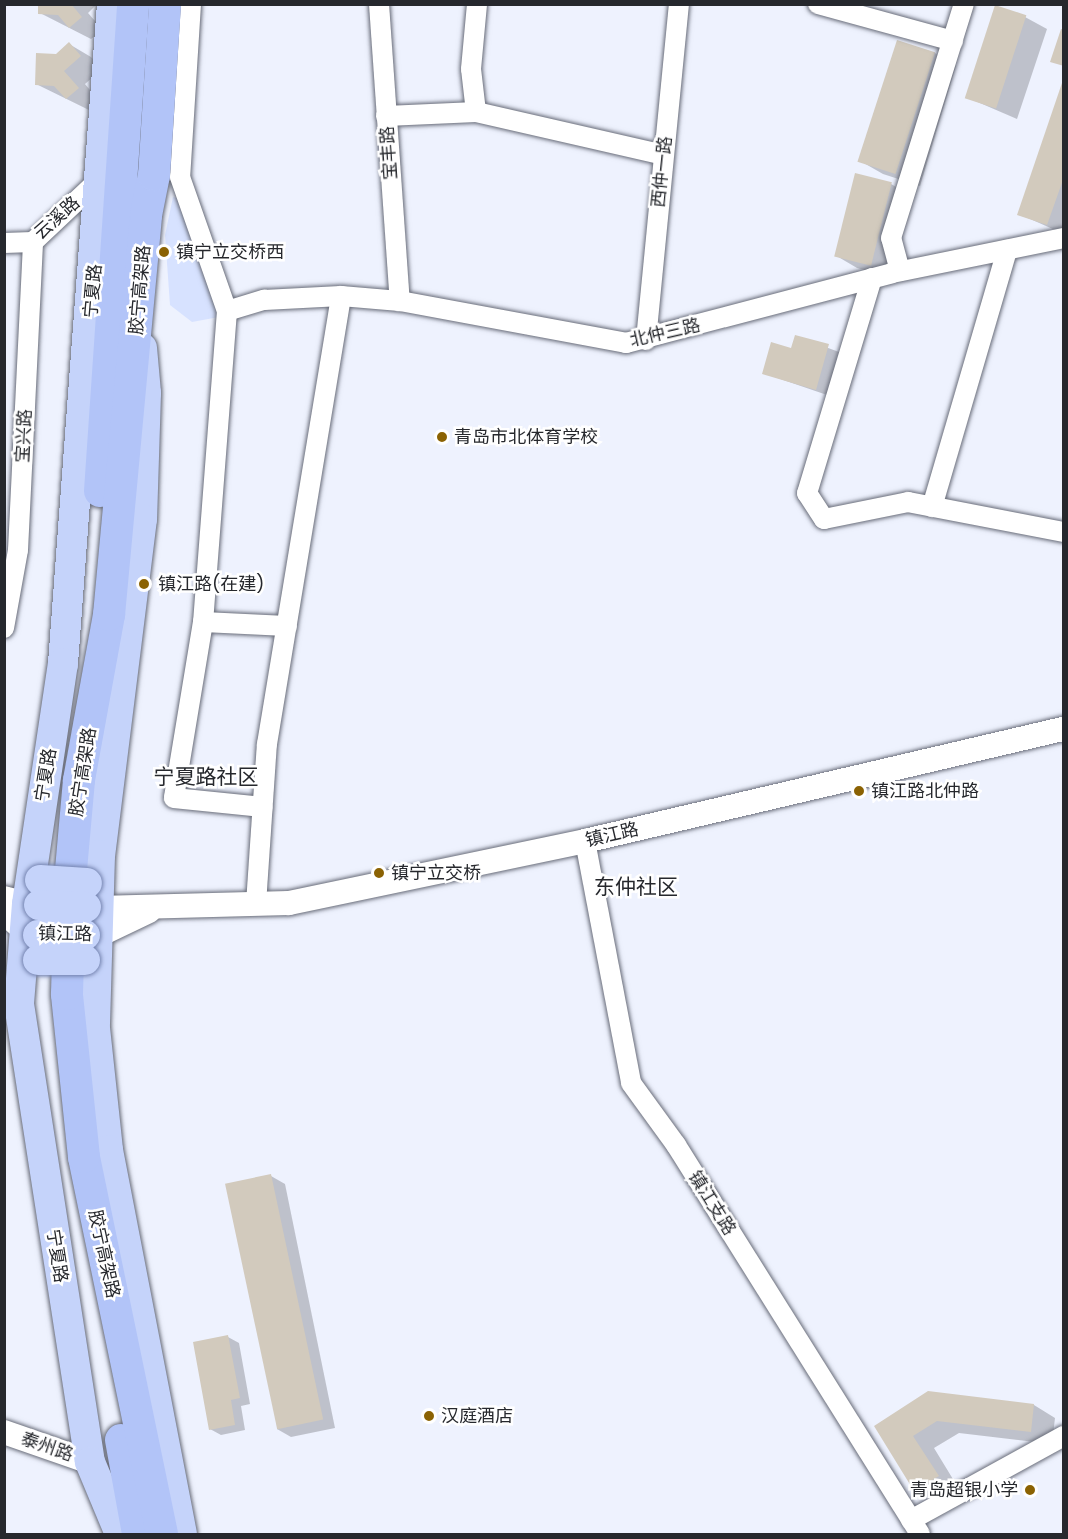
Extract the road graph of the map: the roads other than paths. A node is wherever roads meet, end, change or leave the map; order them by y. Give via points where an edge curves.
1 (112, 4) edge
2 (133, 4) edge
3 (165, 4) edge
4 (191, 4) edge
5 (379, 4) edge
6 (477, 4) edge
7 (680, 4) edge
8 (818, 4) edge
9 (964, 4) edge
10 (953, 40) junction
11 (476, 112) junction
12 (386, 117) junction
13 (663, 155) junction
14 (167, 176) junction
15 (102, 177) junction
16 (1064, 238) edge
17 (33, 242) junction
18 (4, 243) edge
19 (1007, 250) junction
20 (900, 271) junction
21 (872, 278) junction
22 (341, 296) junction
23 (400, 301) junction
24 (138, 309) junction
25 (227, 311) junction
26 (646, 340) junction
27 (932, 507) junction
28 (1064, 532) edge
29 (203, 622) junction
30 (287, 626) junction
31 (4, 628) edge
32 (1064, 729) edge
33 (263, 807) junction
34 (585, 841) junction
35 (256, 904) junction
36 (25, 918) edge
37 (92, 922) junction
38 (4, 1432) edge
39 (1064, 1436) edge
40 (90, 1462) junction
41 (915, 1527) edge
42 (120, 1534) edge
43 (138, 1534) edge
44 (162, 1534) edge
45 (182, 1534) edge

1 - 15 main road, 宁夏路
2 - 43 highway, 胶宁高架路 via 99,514 90,609 58,774 47,989 64,1158
3 - 14 highway, 胶宁高架路
4 - 14 street
5 - 12 street, 宝丰路
6 - 11 street via 471,69
7 - 13 street, 西仲一路
8 - 10 street
9 - 10 street
10 - 20 street via 891,238
11 - 12 street
11 - 13 street
12 - 23 street, 宝丰路
13 - 26 street, 西仲一路
14 - 24 highway, 胶宁高架路
14 - 25 street
15 - 17 street, 云溪路
15 - 36 main road, 宁夏路 via 63,663
16 - 19 street, 北仲三路
17 - 18 street, 云溪路
17 - 31 street, 宝兴路 via 18,550
19 - 20 street, 北仲三路
19 - 27 street
20 - 21 street, 北仲三路
21 - 26 street, 北仲三路
21 - 27 street via 807,493 824,519 908,502
22 - 23 street, 北仲三路
22 - 25 street, 北仲三路 via 264,300
22 - 30 street
23 - 26 street, 北仲三路 via 626,343
24 - 37 main road via 146,393 142,519
24 - 44 highway, 胶宁高架路 via 109,615 79,780 70,881 67,993 84,1157
25 - 29 street
27 - 28 street
29 - 30 street
29 - 33 street via 174,798
30 - 33 street via 267,744
32 - 34 street, 镇江路
33 - 35 street
34 - 35 street, 镇江路 via 289,903
34 - 41 street, 镇江支路 via 631,1083 676,1145
35 - 37 street, 镇江路 via 156,907
36 - 37 main road, 镇江路, bridge
36 - 37 main road, bridge
36 - 40 main road, 宁夏路 via 19,1004
37 - 45 main road via 95,1028 108,1150
38 - 40 street, 泰州路
39 - 41 street
40 - 42 main road, 宁夏路

